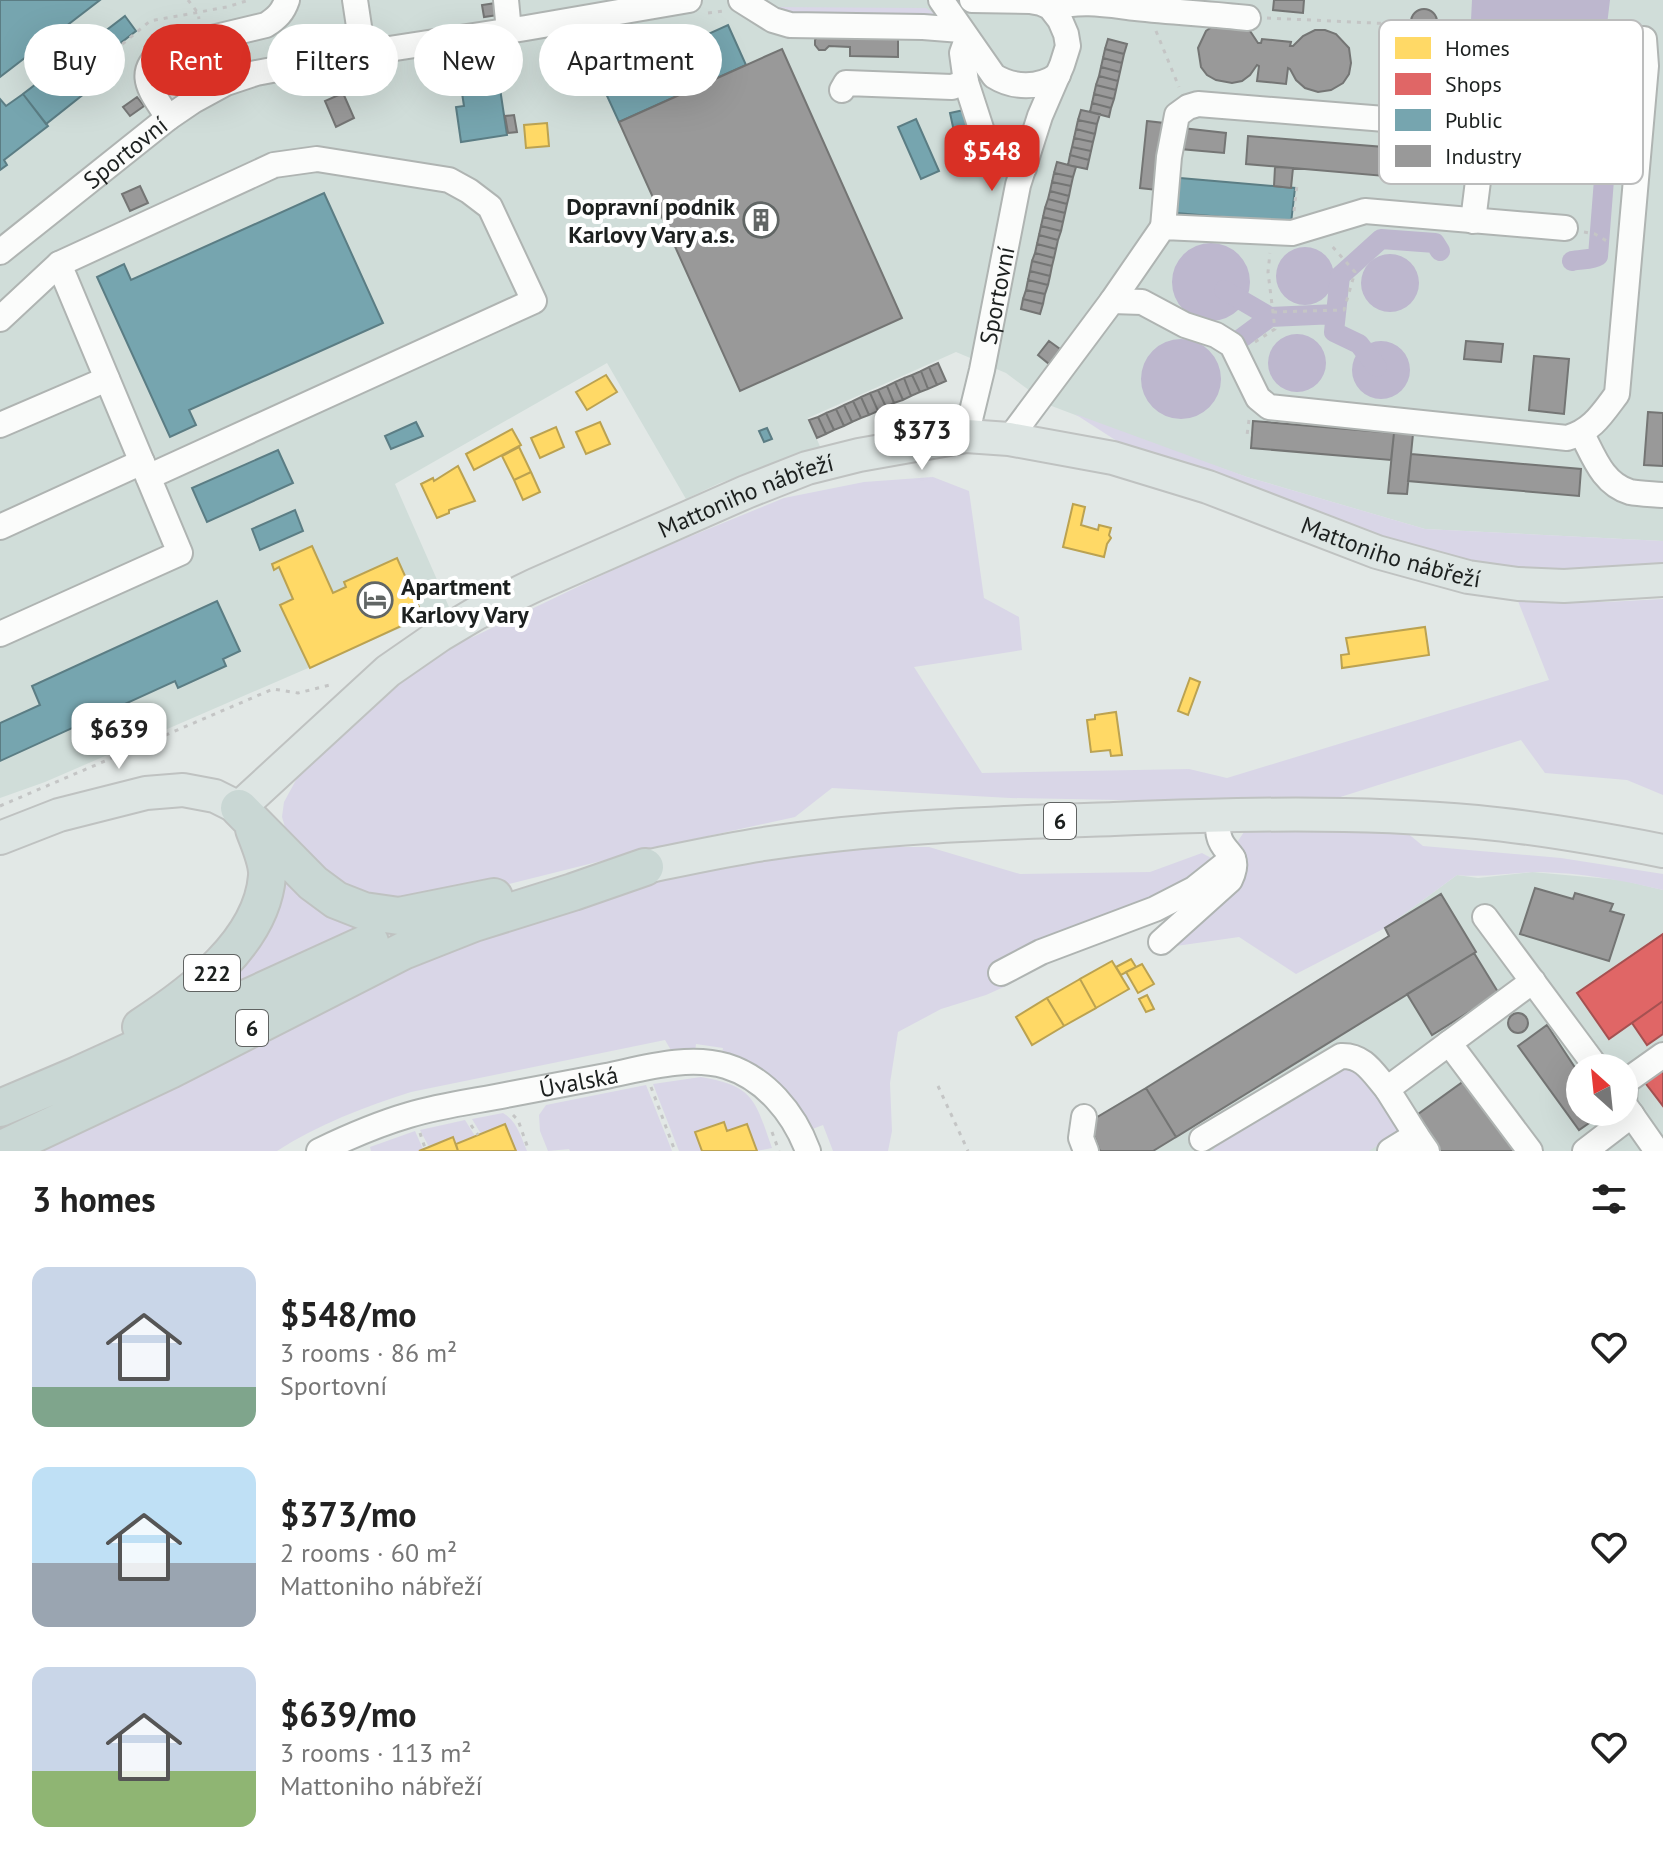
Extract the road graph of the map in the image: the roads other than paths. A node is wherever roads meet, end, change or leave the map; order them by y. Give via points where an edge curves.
1 (287, 0) edge
2 (355, 0) edge
3 (506, 0) edge
4 (941, 0) edge
5 (972, 0) edge
6 (748, 4) edge
7 (694, 7) edge
8 (1050, 7) junction
9 (1248, 18) road end
10 (359, 24) edge
11 (508, 24) edge
12 (523, 29) edge
13 (964, 34) junction
14 (1644, 39) dead end
15 (1655, 65) edge
16 (267, 71) edge
17 (1058, 75) junction
18 (966, 82) junction
19 (842, 90) dead end
20 (168, 118) junction
21 (1379, 119) edge
22 (1643, 155) edge
23 (1024, 168) junction
24 (1478, 184) edge
25 (1639, 184) edge
26 (1473, 221) junction
27 (1163, 227) junction
28 (1565, 228) road end
29 (0, 252) edge
30 (59, 264) junction
31 (1112, 301) junction
32 (0, 319) edge
33 (107, 379) junction
34 (0, 425) edge
35 (1582, 434) junction
36 (966, 436) junction
37 (1009, 439) junction
38 (145, 469) junction
39 (1663, 495) edge
40 (0, 527) edge
41 (1663, 580) edge
42 (0, 634) edge
43 (1219, 815) junction
44 (246, 816) junction
45 (0, 838) edge
46 (1663, 851) edge
47 (1233, 858) junction
48 (645, 867) junction
49 (477, 901) junction
50 (1485, 917) dead end
51 (1161, 942) dead end
52 (1001, 973) dead end
53 (1533, 981) junction
54 (1449, 1043) junction
55 (1587, 1054) edge
56 (1663, 1055) edge
57 (1638, 1073) edge
58 (78, 1075) junction
59 (1387, 1089) junction
60 (0, 1108) edge
61 (1084, 1117) dead end
62 (1638, 1124) edge
63 (1609, 1126) edge
64 (1202, 1139) dead end
65 (1421, 1143) edge
66 (11, 1144) edge
67 (319, 1151) edge
68 (808, 1151) edge
69 (1086, 1151) edge
70 (1390, 1151) edge
71 (1530, 1151) edge
72 (1585, 1151) edge
73 (1657, 1151) edge

1 - 20 street via 266,25 166,49 157,56 146,72 147,83
2 - 10 street
3 - 11 street
4 - 13 street
5 - 8 street via 1030,1
6 - 13 street via 790,25 923,27
7 - 12 street, Sportovní
8 - 9 street via 1090,1
8 - 17 street, Sportovní via 1068,46
13 - 17 street via 1003,82 1039,85
13 - 18 street
14 - 15 street
15 - 22 street
16 - 20 street, Sportovní via 226,83
17 - 23 street, Sportovní
18 - 19 street via 952,87 846,83
18 - 23 street via 989,153
20 - 29 street, Sportovní
21 - 27 street via 1188,107 1177,115
23 - 36 street, Sportovní
24 - 26 street
25 - 35 street via 1617,394
26 - 27 street via 1365,211 1292,233
26 - 28 street
27 - 31 street
30 - 32 street
30 - 33 street
30 - 38 street via 274,165 317,159 449,180 469,191 490,207 534,301
31 - 35 street via 1142,302 1232,345 1258,398 1269,407 1567,438
31 - 37 street
33 - 34 street
33 - 38 street
35 - 39 street via 1603,474 1617,486
36 - 37 main road, Mattoniho nábřeží
36 - 44 main road, Mattoniho nábřeží via 807,468 477,613 388,671
37 - 41 main road, Mattoniho nábřeží via 1113,458 1208,487 1377,552 1468,577 1564,586
38 - 40 street
38 - 42 street via 180,553
43 - 46 main road, 6 via 1478,822
43 - 47 street via 1219,837
43 - 48 main road, 6 via 894,829 764,844
44 - 45 main road via 215,796 183,790 146,793 59,815
44 - 49 highway via 313,883 364,911 399,916
44 - 58 highway, 222 via 267,874 260,909 239,942 174,1006
47 - 51 street via 1230,880
47 - 52 street via 1194,889 1155,909 1041,952
48 - 49 highway, 6
48 - 66 highway, 6 via 403,951
49 - 58 highway, 6 via 407,925
50 - 53 street
53 - 54 street
53 - 55 street
54 - 59 street
54 - 71 street
56 - 57 street
58 - 60 highway, 6
59 - 64 street via 1359,1058 1341,1056
59 - 65 street
61 - 69 street via 1081,1138
62 - 73 street
63 - 72 street
65 - 70 street
67 - 68 street, Úvalská via 413,1113 700,1061 726,1066 764,1086 792,1119

